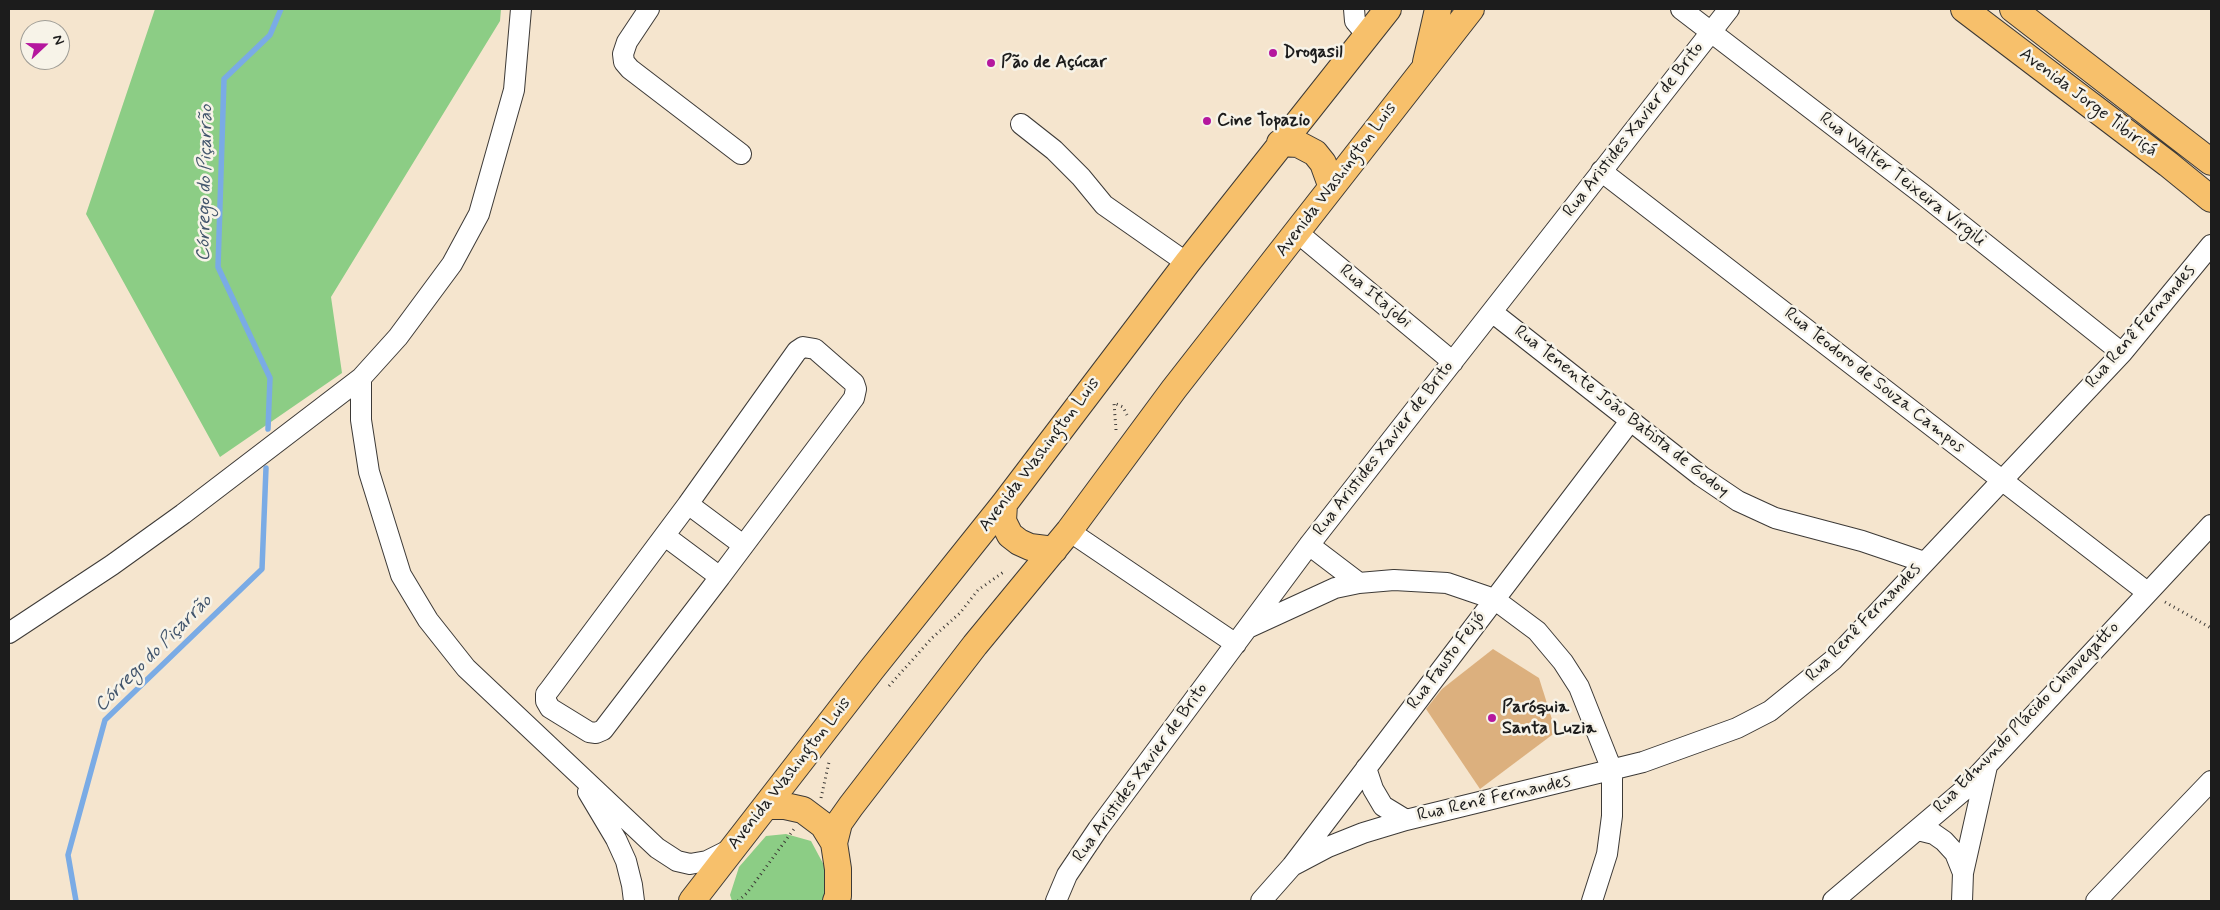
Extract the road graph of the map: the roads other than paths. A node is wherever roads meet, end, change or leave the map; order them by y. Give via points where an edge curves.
1 (520, 9) edge
2 (649, 9) edge
3 (1354, 9) edge
4 (1388, 9) edge
5 (1438, 9) edge
6 (1471, 9) edge
7 (1681, 9) edge
8 (1729, 9) edge
9 (1964, 9) edge
10 (2013, 9) edge
11 (1711, 32) junction
12 (1367, 35) junction
13 (1425, 65) junction
14 (1021, 124) dead end
15 (1280, 143) junction
16 (741, 154) dead end
17 (2211, 162) edge
18 (1601, 171) junction
19 (1331, 185) junction
20 (2211, 199) edge
21 (1298, 233) junction
22 (2211, 244) edge
23 (1187, 264) junction
24 (1492, 312) junction
25 (2122, 353) junction
26 (1453, 362) junction
27 (361, 378) junction
28 (1631, 420) junction
29 (2002, 479) junction
30 (688, 504) junction
31 (1004, 504) junction
32 (2211, 525) edge
33 (665, 536) junction
34 (1062, 540) junction
35 (743, 545) junction
36 (1309, 545) junction
37 (1924, 562) junction
38 (720, 577) junction
39 (1359, 583) junction
40 (2147, 592) junction
41 (1494, 599) junction
42 (9, 633) edge
43 (1242, 636) junction
44 (1988, 765) junction
45 (1366, 768) junction
46 (1612, 770) junction
47 (576, 771) junction
48 (2211, 780) edge
49 (766, 806) junction
50 (1406, 820) junction
51 (1918, 830) junction
52 (834, 844) junction
53 (734, 848) junction
54 (1292, 866) junction
55 (1963, 873) junction
56 (701, 897) edge
57 (634, 901) edge
58 (836, 901) edge
59 (1056, 901) edge
60 (1261, 901) edge
61 (1592, 901) edge
62 (1833, 901) edge
63 (1962, 901) edge
64 (2096, 901) edge

1 - 27 street via 514,90 479,214 446,272 398,337
2 - 16 street via 627,42 624,62
3 - 12 street via 1355,21
4 - 12 main road, Avenida Washington Luis
5 - 13 main road, Avenida Washington Luis
6 - 13 main road
7 - 11 street, Rua Walter Teixeira Virgili
8 - 11 street, Rua Aristides Xavier de Brito
9 - 20 main road, Avenida Jorge Tibiriçá
10 - 17 main road, Avenida Jorge Tibiriçá
11 - 18 street, Rua Aristides Xavier de Brito
11 - 25 street, Rua Walter Teixeira Virgili
12 - 15 main road, Avenida Washington Luis
13 - 19 main road, Avenida Washington Luis
14 - 23 street via 1054,150 1104,205
15 - 19 main road via 1298,144 1315,153 1323,163
15 - 23 main road, Avenida Washington Luis
18 - 24 street, Rua Aristides Xavier de Brito
18 - 29 street, Rua Teodoro de Souza Campos
19 - 21 main road, Avenida Washington Luis
21 - 26 street, Rua Itajobi
21 - 34 main road, Avenida Washington Luis via 1174,389
22 - 25 street, Rua Renê Fernandes
23 - 31 main road, Avenida Washington Luis
24 - 26 street, Rua Aristides Xavier de Brito
24 - 28 street, Rua Tenente João Batista de Godoy
25 - 29 street, Rua Renê Fernandes
26 - 36 street, Rua Aristides Xavier de Brito
27 - 42 street via 183,514
27 - 47 street via 361,420 369,472 402,575 428,620 466,668
28 - 37 street, Rua Tenente João Batista de Godoy via 1738,502 1775,518 1862,541
28 - 41 street, Rua Fausto Feijó
29 - 37 street, Rua Renê Fernandes
29 - 40 street, Rua Teodoro de Souza Campos
30 - 33 street
30 - 35 street
30 - 35 street via 797,351 803,347 815,348 854,383 854,398
31 - 34 main road via 1003,521 1010,535 1019,542 1030,547
31 - 49 main road, Avenida Washington Luis
32 - 40 street, Rua Edmundo Plácido Chiavegatto
33 - 38 street
33 - 38 street via 550,688 546,701 550,708 589,732 603,730
34 - 43 street
34 - 52 main road, Avenida Washington Luis via 981,638 851,806 839,823
35 - 38 street
36 - 39 street
36 - 43 street, Rua Aristides Xavier de Brito
37 - 46 street, Rua Renê Fernandes via 1833,660 1770,712 1696,744
39 - 41 street via 1394,580 1446,583
39 - 43 street via 1335,588
40 - 44 street, Rua Edmundo Plácido Chiavegatto
41 - 45 street, Rua Fausto Feijó
41 - 46 street via 1536,631 1563,662 1579,687
43 - 59 street, Rua Aristides Xavier de Brito via 1098,829 1067,875
44 - 51 street, Rua Edmundo Plácido Chiavegatto
44 - 55 street
45 - 50 street via 1383,806
45 - 54 street, Rua Fausto Feijó
46 - 50 street, Rua Renê Fernandes
46 - 61 street via 1612,816 1607,854
47 - 53 street via 657,848 677,861 690,864 707,862
47 - 57 street via 616,839 626,862
48 - 64 street
49 - 52 main road via 785,806 807,813 823,825
49 - 53 main road, Avenida Washington Luis
50 - 54 street, Rua Renê Fernandes via 1328,847
51 - 55 street via 1934,834 1944,841 1955,853
51 - 62 street, Rua Edmundo Plácido Chiavegatto
52 - 58 main road, Avenida Washington Luis via 838,869
53 - 56 main road, Avenida Washington Luis
54 - 60 street, Rua Fausto Feijó
55 - 63 street

